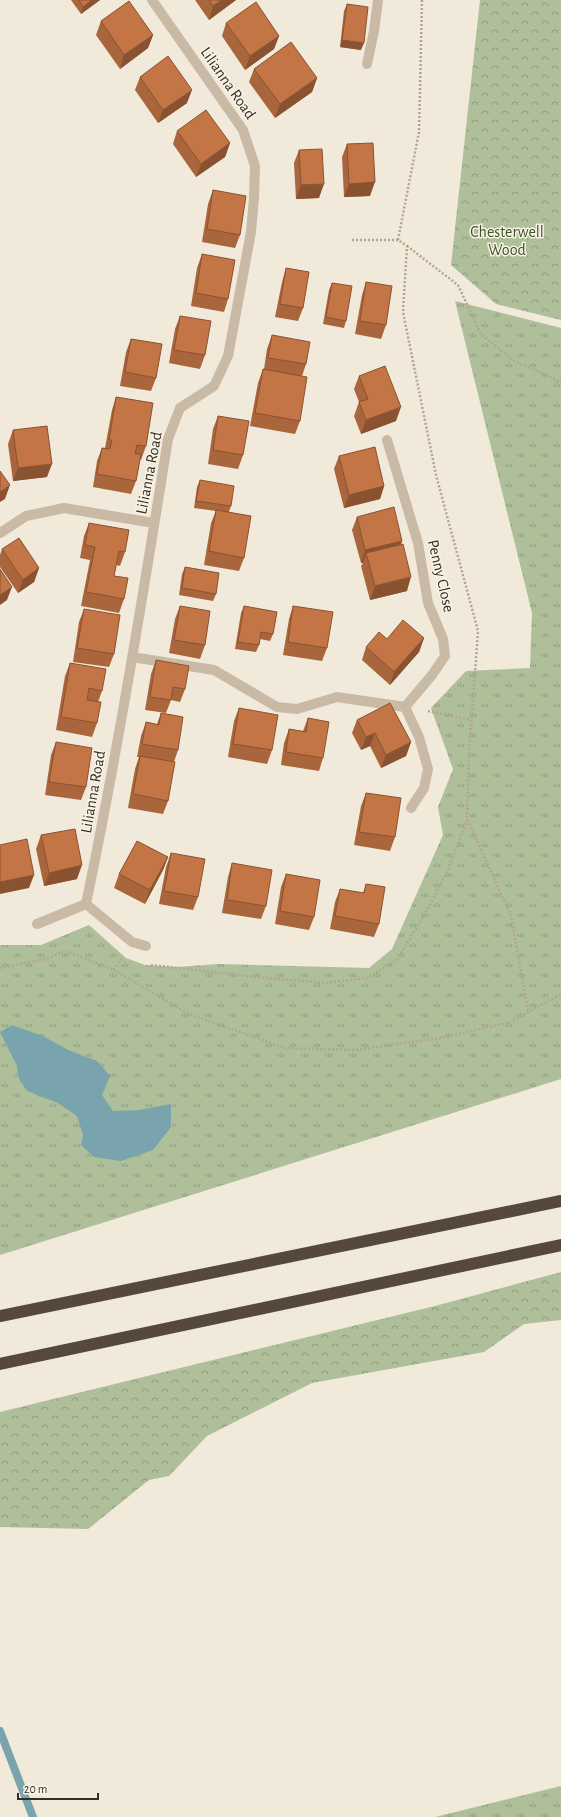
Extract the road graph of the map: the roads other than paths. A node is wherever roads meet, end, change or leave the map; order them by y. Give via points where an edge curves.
1 (152, 0) edge
2 (378, 0) edge
3 (367, 64) dead end
4 (388, 440) dead end
5 (154, 523) junction
6 (0, 533) edge
7 (132, 657) junction
8 (405, 707) junction
9 (411, 808) dead end
10 (86, 904) junction
11 (37, 924) dead end
12 (146, 946) dead end
13 (561, 1201) edge
14 (561, 1245) edge
15 (0, 1316) edge
16 (0, 1364) edge

1 - 5 street, Lilianna Road via 243,130 255,166 251,232 228,356 214,386 180,408 168,439
2 - 3 street
4 - 8 street, Penny Close via 418,543 428,603 442,639 445,656
5 - 6 street via 64,508 26,516
5 - 7 street, Lilianna Road
7 - 8 street via 214,670 277,707 297,709 337,697
7 - 10 street, Lilianna Road
8 - 9 street via 419,737 428,769 424,788
10 - 11 street
10 - 12 street via 132,942
13 - 15 highway
14 - 16 highway

